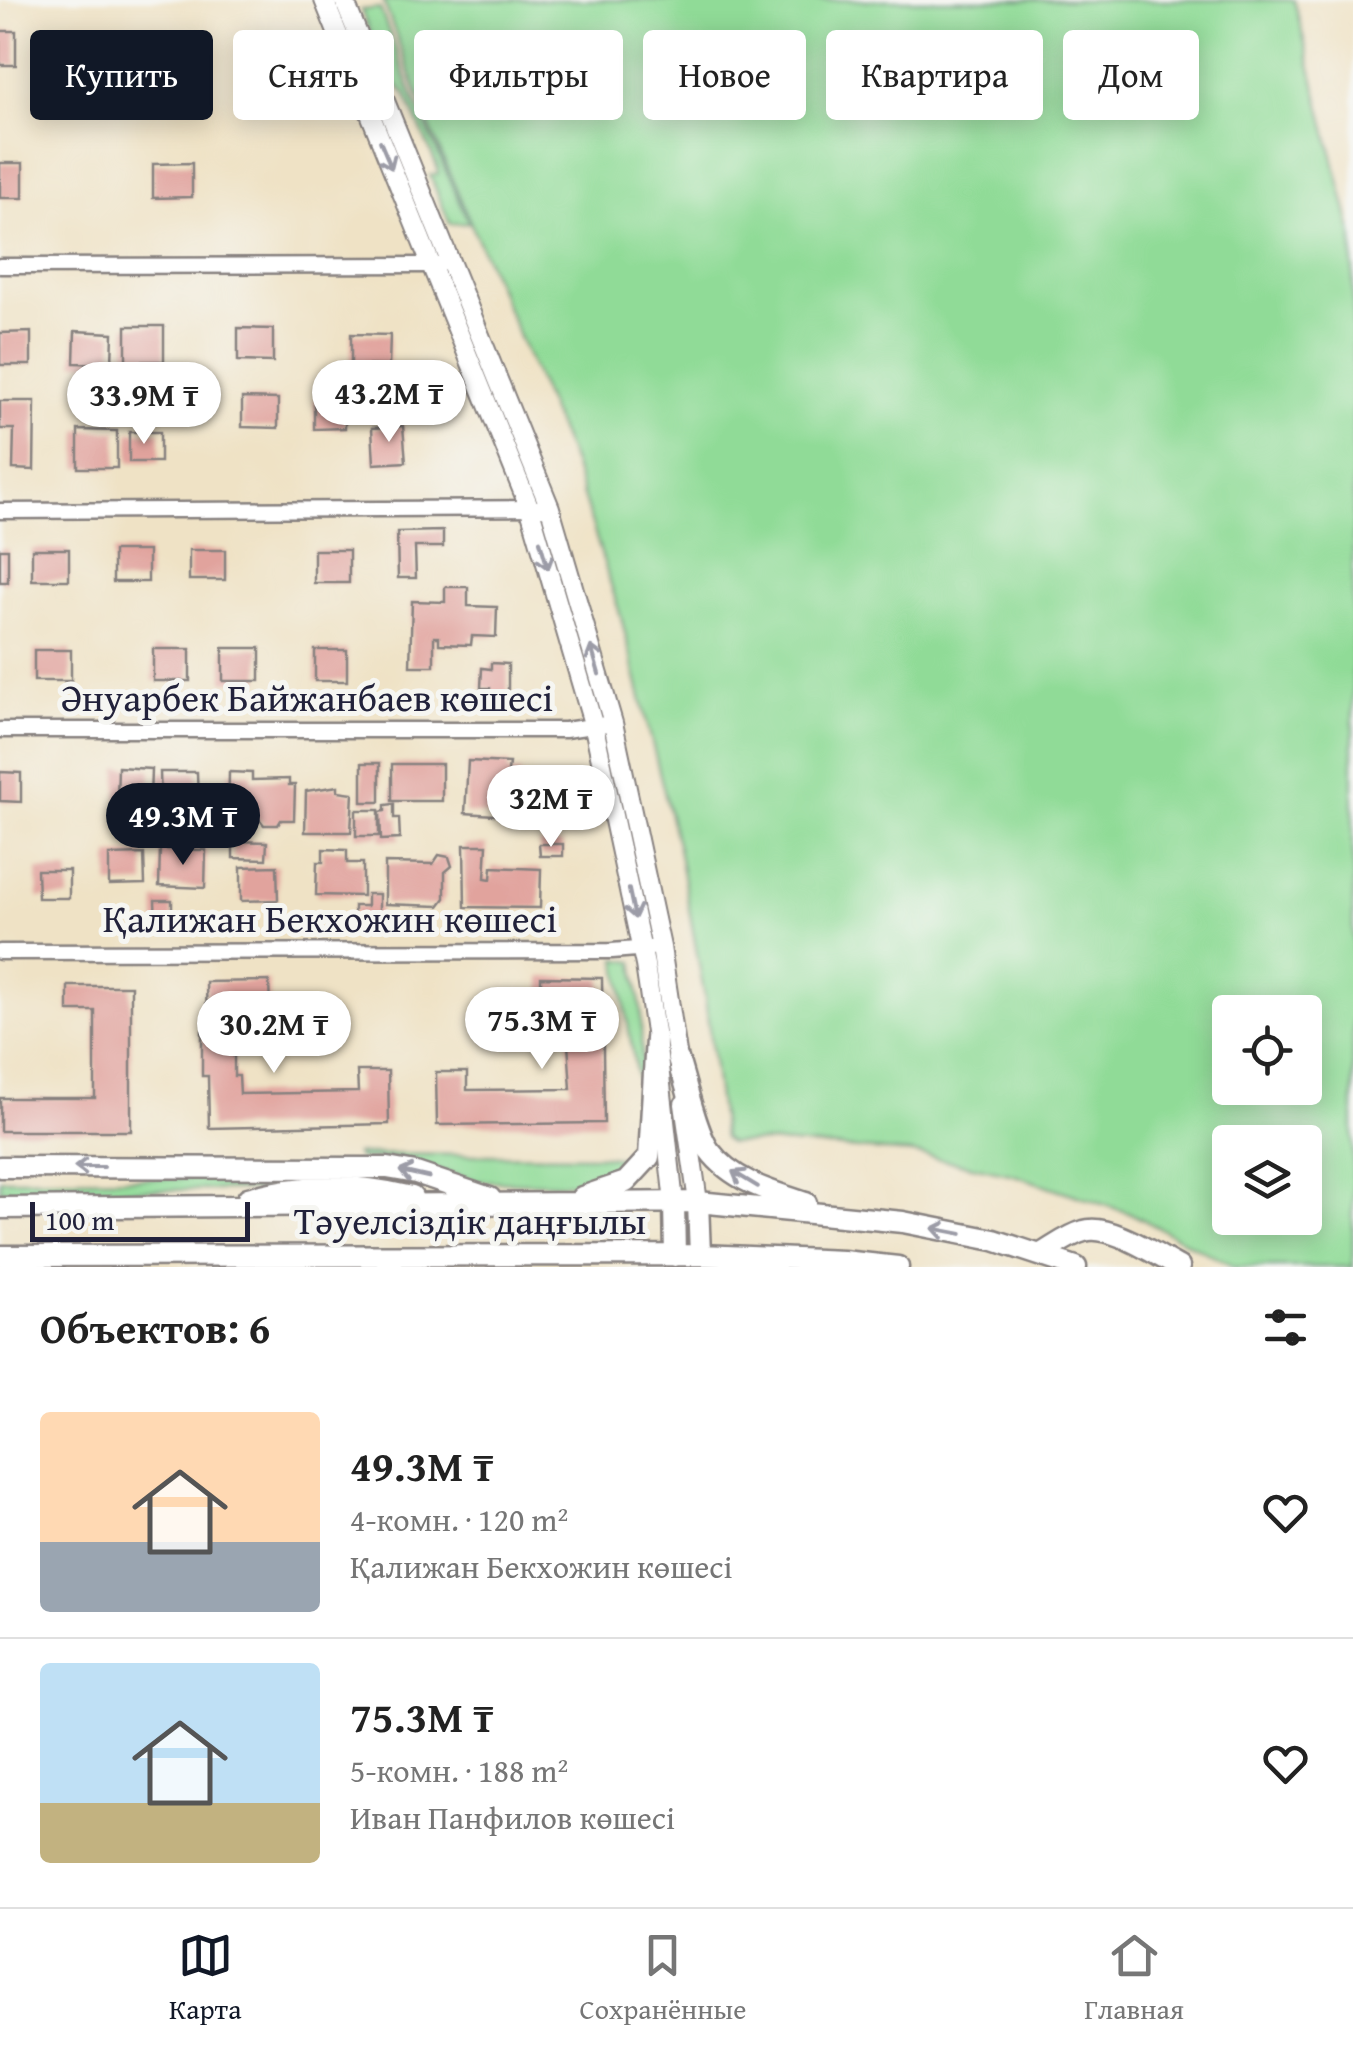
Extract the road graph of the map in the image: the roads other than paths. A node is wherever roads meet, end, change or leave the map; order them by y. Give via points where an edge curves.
1 (324, 0) edge
2 (344, 0) edge
3 (443, 264) junction
4 (0, 266) edge
5 (540, 508) junction
6 (0, 511) edge
7 (604, 725) junction
8 (0, 730) edge
9 (660, 947) junction
10 (641, 950) junction
11 (0, 952) edge
12 (656, 1040) junction
13 (678, 1059) junction
14 (0, 1167) edge
15 (674, 1202) junction
16 (698, 1202) junction
17 (506, 1204) junction
18 (553, 1204) junction
19 (0, 1208) edge
20 (836, 1213) junction
21 (1041, 1254) junction
22 (0, 1256) edge
23 (534, 1256) junction
24 (843, 1260) junction
25 (675, 1261) edge
26 (700, 1261) edge
27 (515, 1267) edge
28 (564, 1267) edge
29 (822, 1267) edge
30 (898, 1267) edge
31 (1076, 1267) edge
32 (1179, 1267) edge

1 -> 3 street via 365,106
2 - 3 street
3 - 4 street
3 - 5 street
5 - 6 street
5 - 7 street
7 - 8 street, Әнуарбек Байжанбаев көшесі
7 - 9 street
7 -> 10 street
9 - 10 street, Қалижан Бекхожин көшесі
9 - 13 street
10 - 11 street, Қалижан Бекхожин көшесі
10 - 12 street
12 - 15 street
12 - 18 main road via 649,1157 626,1182
13 - 16 street
20 -> 13 main road via 761,1188 722,1163 708,1148
17 -> 14 main road via 387,1168
15 - 16 main road, Тәуелсіздік даңғылы
15 - 18 main road, Тәуелсіздік даңғылы
15 - 25 main road
16 - 20 main road, Тәуелсіздік даңғылы
16 - 26 main road
17 - 18 main road, Тәуелсіздік даңғылы
17 - 19 main road, Тәуелсіздік даңғылы
21 -> 20 main road
21 - 31 main road
21 - 32 main road via 1098,1229
22 - 23 main road, Тәуелсіздік даңғылы
23 - 25 main road, Тәуелсіздік даңғылы
23 - 27 main road
23 - 28 main road
24 - 26 main road, Тәуелсіздік даңғылы
24 - 29 main road
24 - 30 main road, Тәуелсіздік даңғылы
25 - 26 main road, Тәуелсіздік даңғылы

